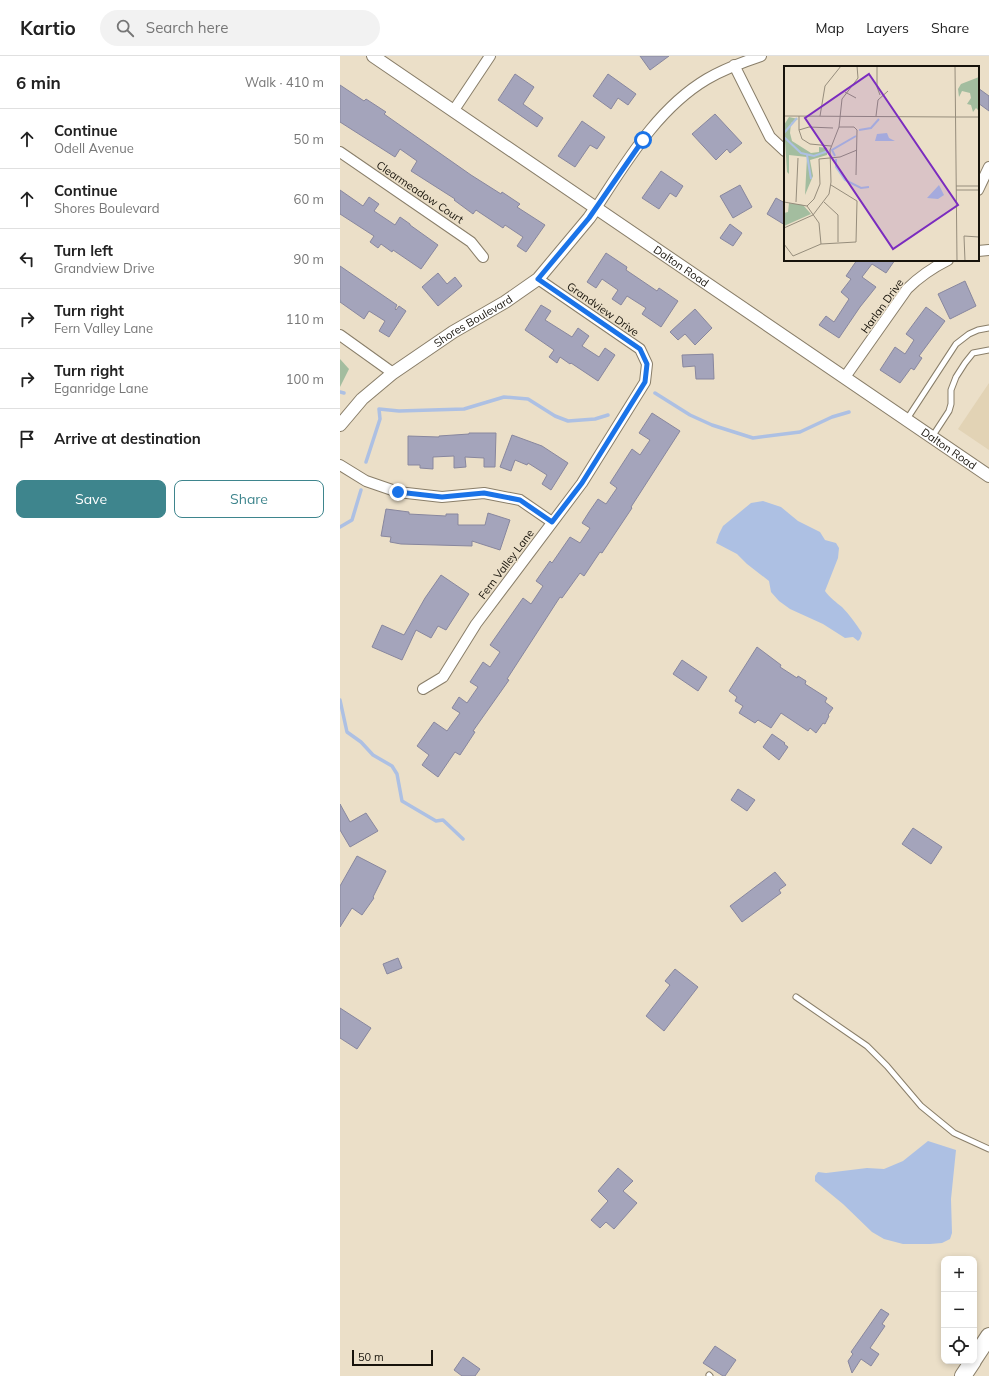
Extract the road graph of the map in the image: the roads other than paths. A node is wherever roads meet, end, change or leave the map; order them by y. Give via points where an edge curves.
1 (373, 56) edge
2 (490, 56) edge
3 (761, 56) edge
4 (734, 65) junction
5 (454, 110) junction
6 (784, 150) edge
7 (340, 152) edge
8 (989, 167) edge
9 (979, 188) edge
10 (596, 208) junction
11 (989, 250) edge
12 (979, 252) edge
13 (483, 257) dead end
14 (946, 261) edge
15 (538, 279) junction
16 (989, 328) edge
17 (340, 335) edge
18 (989, 350) edge
19 (647, 364) joint
20 (393, 373) junction
21 (845, 377) junction
22 (907, 419) junction
23 (340, 425) edge
24 (932, 437) junction
25 (340, 465) edge
26 (989, 476) edge
27 (552, 522) junction
28 (423, 690) dead end
29 (796, 997) dead end
30 (989, 1149) edge
31 (989, 1336) edge
32 (977, 1355) edge
33 (971, 1364) edge
34 (963, 1376) edge

1 - 5 street, Dalton Road
2 - 5 street
3 - 4 street
4 - 6 street via 770,137
4 - 10 street via 707,78 670,108 643,140
5 - 10 street, Dalton Road
7 - 13 street, Clearmeadow Court via 471,242
8 - 9 street
10 - 15 street, Shores Boulevard
10 - 21 street, Dalton Road
11 - 12 street
14 - 21 street, Harlan Drive via 929,270 907,289
15 - 19 street, Grandview Drive via 640,349
15 - 20 street, Shores Boulevard
16 - 22 lane via 969,334 956,344
17 - 20 street
18 - 24 lane via 973,353 965,363 951,390 949,411
19 - 27 street, Fern Valley Lane via 645,382 582,483
20 - 23 street, Shores Boulevard via 362,399
21 - 22 street, Dalton Road
22 - 24 street, Dalton Road
24 - 26 street, Dalton Road
25 - 27 street via 366,480 398,492 442,497 484,493 520,500
27 - 28 street, Fern Valley Lane via 476,624 443,677
29 - 30 lane via 867,1046 921,1106 954,1133
31 - 32 main road
33 - 34 main road

